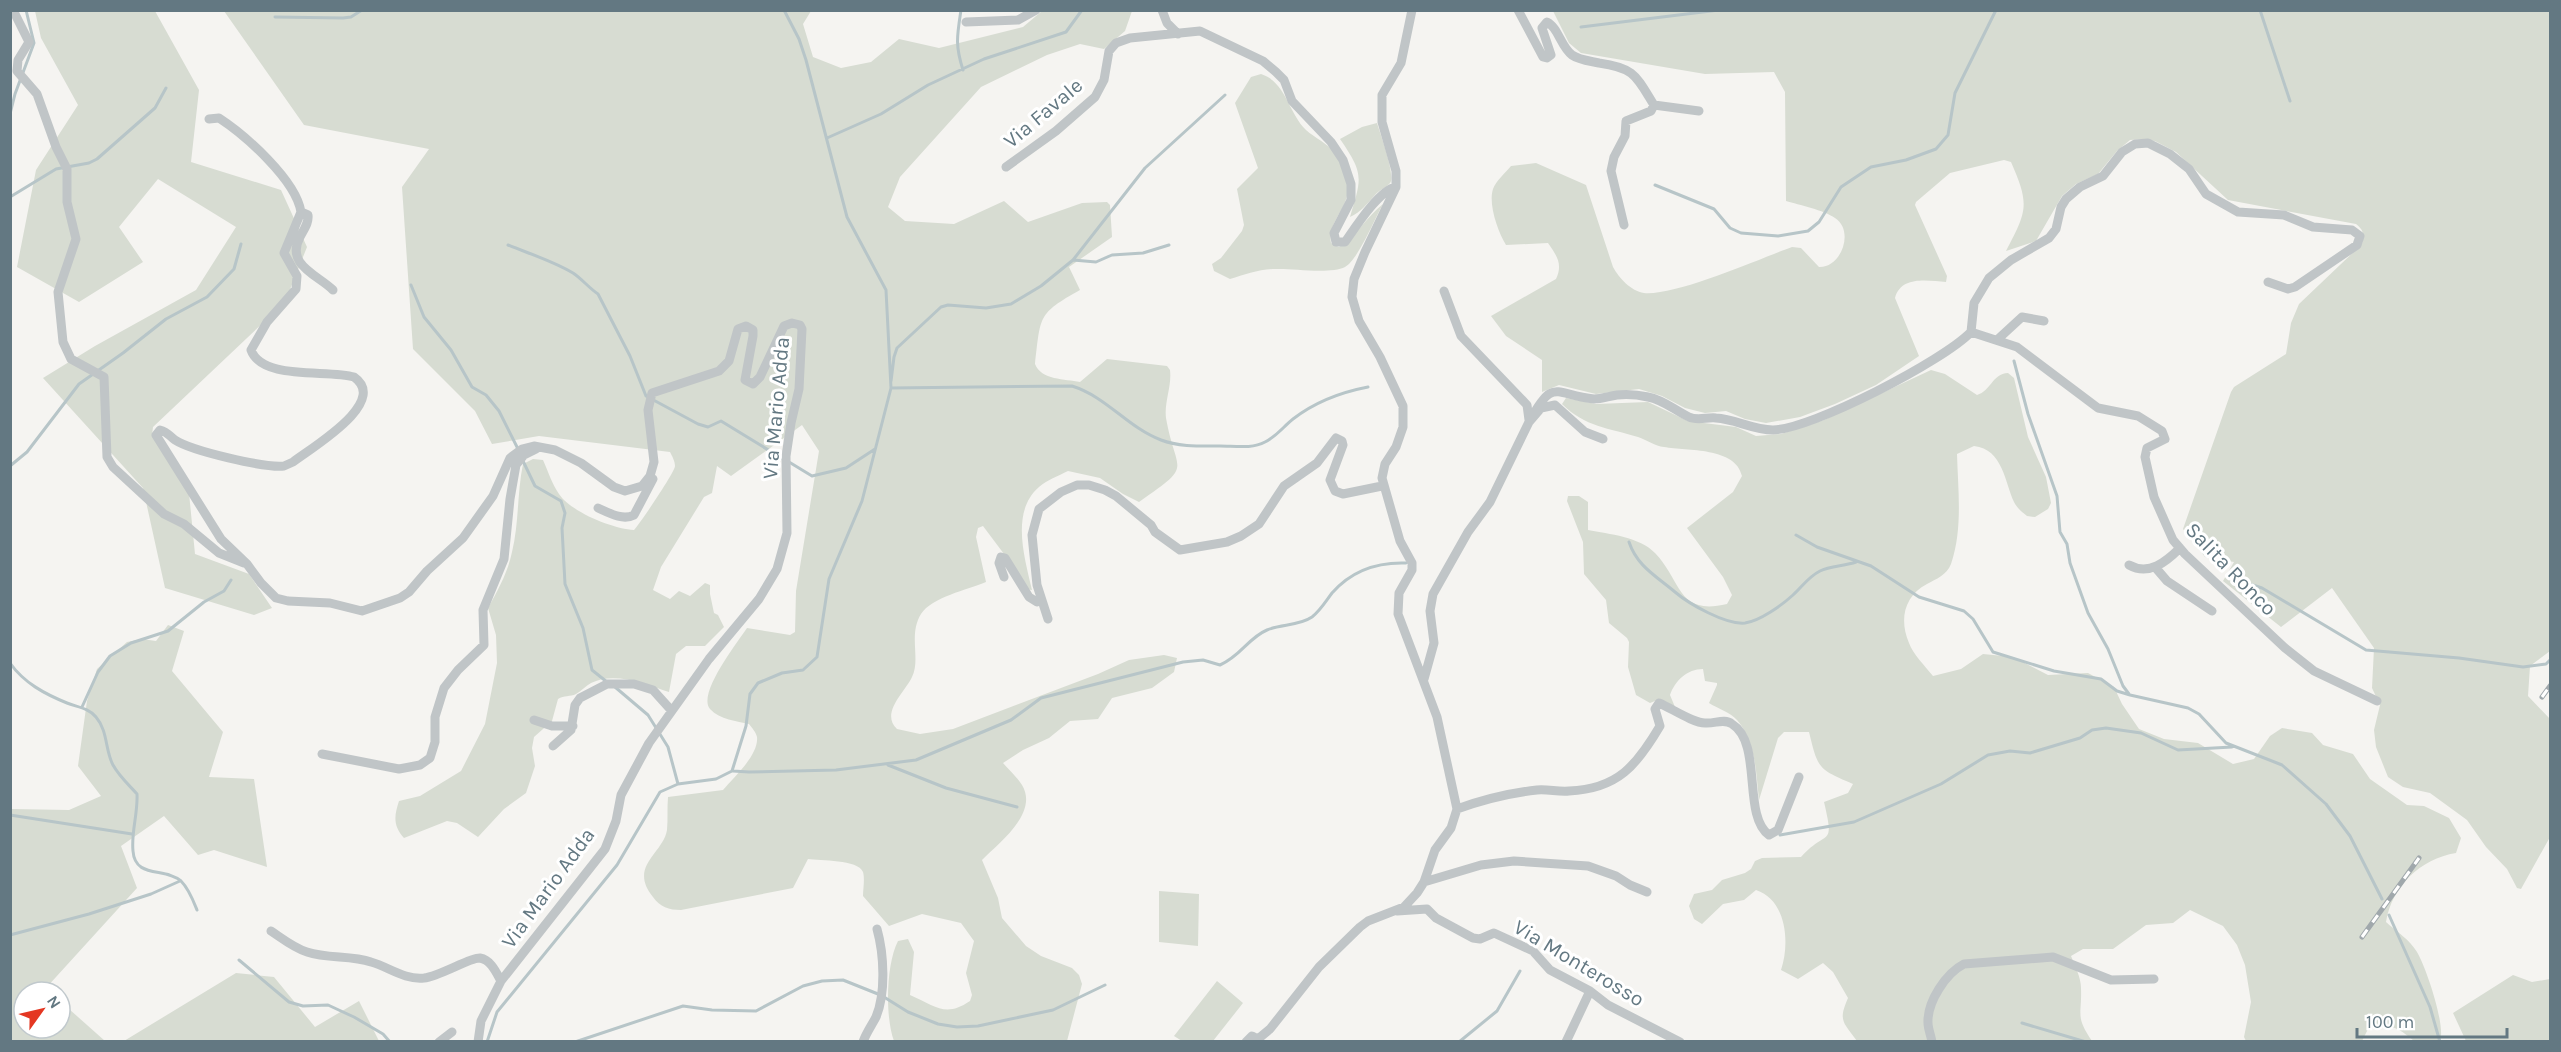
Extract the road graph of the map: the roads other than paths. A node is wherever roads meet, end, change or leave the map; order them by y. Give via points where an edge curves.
1 (13, 10) edge
2 (1036, 10) edge
3 (1162, 10) edge
4 (1412, 10) edge
5 (1518, 10) edge
6 (966, 22) dead end
7 (1178, 34) junction
8 (1654, 105) junction
9 (1699, 111) dead end
10 (210, 119) dead end
11 (1006, 167) dead end
12 (1396, 187) junction
13 (302, 212) junction
14 (1624, 225) dead end
15 (2268, 282) dead end
16 (333, 290) dead end
17 (1444, 291) dead end
18 (2044, 321) dead end
19 (1971, 332) junction
20 (1997, 340) junction
21 (1529, 422) junction
22 (1603, 439) dead end
23 (541, 446) junction
24 (653, 468) junction
25 (1382, 486) junction
26 (598, 508) dead end
27 (2180, 548) junction
28 (247, 564) junction
29 (2129, 565) dead end
30 (2155, 567) junction
31 (1004, 577) dead end
32 (1041, 599) junction
33 (2212, 611) dead end
34 (1048, 619) dead end
35 (1424, 679) junction
36 (2377, 701) dead end
37 (671, 710) junction
38 (534, 720) dead end
39 (573, 726) junction
40 (553, 746) dead end
41 (322, 754) dead end
42 (1799, 777) dead end
43 (1456, 808) junction
44 (1424, 882) junction
45 (1647, 892) dead end
46 (1394, 911) junction
47 (877, 929) dead end
48 (272, 931) dead end
49 (2154, 979) dead end
50 (501, 981) junction
51 (1590, 991) junction
52 (452, 1032) dead end
53 (1258, 1040) edge
54 (439, 1041) edge
55 (478, 1041) edge
56 (863, 1041) edge
57 (1246, 1041) edge
58 (1566, 1041) edge
59 (1680, 1041) edge
60 (1932, 1041) edge

1 - 28 street via 29,42 18,60 17,71 37,94 67,169 67,202 76,239 58,292 63,342 71,359 104,377 108,457 113,467 164,514 184,524 219,553
2 - 6 street via 1018,20
3 - 7 street via 1167,23
4 - 12 street via 1401,63 1382,95 1382,122 1396,171
5 - 8 street via 1543,57 1551,55 1542,27 1547,22 1572,55 1629,70
7 - 11 street, Via Favale via 1116,43 1109,51 1104,80 1095,97
7 - 12 street, Via Favale via 1200,31 1263,61 1284,80 1292,101 1343,160 1351,184 1351,200 1334,236 1336,242 1345,242 1387,191
8 - 9 street
8 - 14 street via 1651,111 1624,123 1625,136 1612,164
10 - 13 street via 219,118 252,145 284,180
12 - 25 street via 1352,287 1359,321 1402,406 1403,427 1384,464
13 - 16 street via 308,215 308,222 298,242 297,258
13 - 28 street via 284,253 297,276 296,289 264,325 252,354 261,362 283,369 354,376 364,392 360,406 284,466 214,454 174,440 168,432 160,430 156,435 221,539
15 - 19 street via 2288,289 2295,287 2357,245 2360,236 2352,230 2313,227 2284,215 2238,212 2206,194 2177,159 2154,145 2139,143 2122,152 2103,176 2066,199 2049,238 1989,278 1974,303
17 - 21 street via 1461,336 1527,405
18 - 20 street via 2022,317
19 - 20 street, Salita Ronco
19 - 21 street via 1949,349 1855,403 1788,429 1766,430 1716,418 1694,418 1646,396 1619,394 1596,399 1561,390 1539,404
20 - 27 street, Salita Ronco via 2017,347 2098,408 2138,416 2162,431 2165,439 2147,447 2145,457 2154,497
21 - 22 street via 1541,408 1555,405 1585,432
21 - 35 street via 1490,502 1433,594 1430,611 1434,643
23 - 24 street via 564,454 626,491 642,486
23 - 28 street via 515,453 493,496 463,538 409,592 374,609 362,611 330,603 276,598
23 - 41 street via 524,455 516,465 504,559 483,610 484,645 444,688 435,717 435,742 430,758 420,765 399,769
24 - 26 street via 655,474 634,515 616,516
24 - 37 street, Via Mario Adda via 648,410 652,393 719,371 729,361 738,329 746,326 753,330 753,336 746,380 753,384 784,326 792,322 800,325 799,389 786,456 787,533 780,559 759,599
25 - 32 street via 1343,494 1335,491 1330,480 1343,445 1336,438 1317,464 1284,486 1258,524 1227,542 1180,550 1116,496 1089,485 1069,488 1044,504 1033,526 1033,559
25 - 35 street via 1400,541 1412,563 1399,593 1398,614
27 - 30 street
27 - 36 street, Salita Ronco via 2314,671
29 - 30 street via 2145,570
30 - 33 street via 2167,581
31 - 32 street via 1001,557 1029,597 1037,602
32 - 34 street
35 - 43 street via 1437,717
37 - 39 street via 653,690 634,684 607,684 580,698 575,705
37 - 50 street, Via Mario Adda via 621,795 605,849
38 - 39 street via 552,726
39 - 40 street
42 - 43 street via 1778,830 1768,835 1755,804 1749,757 1737,727 1722,721 1702,723 1659,703 1655,709 1660,726 1653,739 1627,773 1604,785 1574,791 1538,790
43 - 44 street via 1451,828 1435,850
44 - 45 street via 1481,865 1514,861 1588,866
44 - 46 street via 1404,907
46 - 51 street, Via Monterosso via 1427,909 1473,938 1494,933 1533,951 1550,970
46 - 53 street via 1360,927
47 - 56 street via 881,990 877,1016
48 - 50 street via 309,953 371,962 409,977 434,976 481,958 491,964
49 - 60 street via 2111,980 2052,957 1964,964 1944,980 1936,996 1928,1019
50 - 55 street, Via Mario Adda via 481,1021
51 - 58 street
51 - 59 street, Via Monterosso via 1608,1005
52 - 54 street
53 - 57 street via 1250,1036

